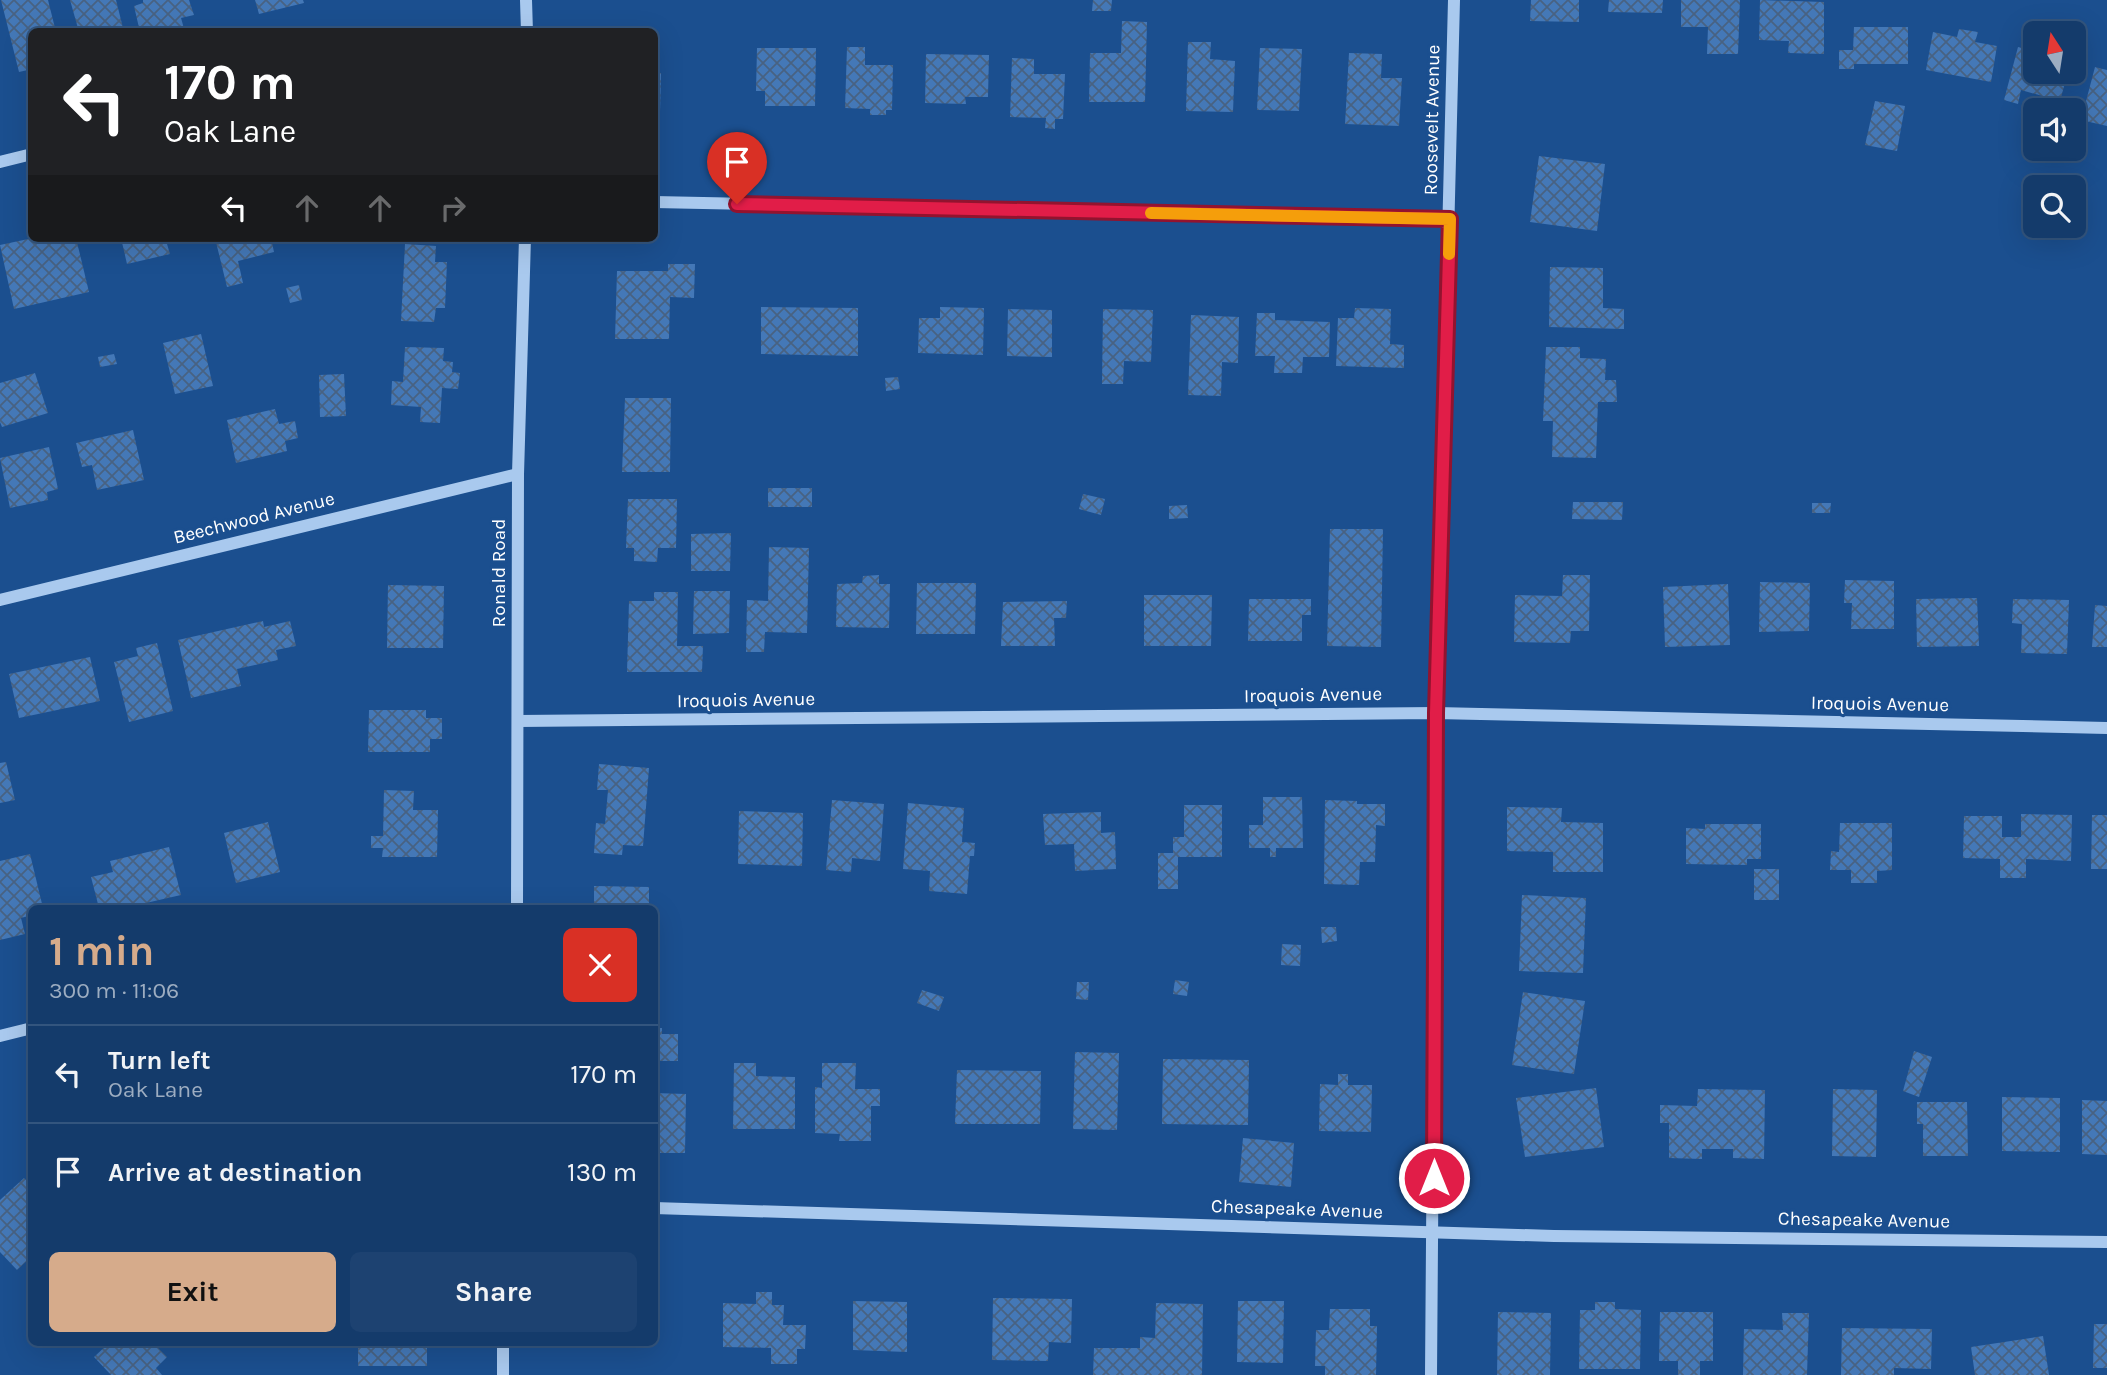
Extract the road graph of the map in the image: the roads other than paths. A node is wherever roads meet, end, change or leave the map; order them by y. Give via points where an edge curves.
1 (526, 0) edge
2 (1454, 0) edge
3 (525, 28) edge
4 (28, 155) edge
5 (0, 162) edge
6 (658, 202) edge
7 (1450, 219) junction
8 (525, 242) edge
9 (518, 474) junction
10 (0, 600) edge
11 (1436, 713) junction
12 (518, 722) junction
13 (2107, 728) edge
14 (517, 905) edge
15 (28, 1029) edge
16 (0, 1036) edge
17 (658, 1208) edge
18 (1433, 1233) junction
19 (2107, 1242) edge
20 (503, 1346) edge
21 (503, 1375) edge
22 (1431, 1375) edge

1 - 3 street
2 - 7 street, Roosevelt Avenue
4 - 5 street
6 - 7 street
7 - 11 street, Roosevelt Avenue
8 - 9 street, Ronald Road
9 - 10 street, Beechwood Avenue
9 - 12 street, Ronald Road
11 - 12 street, Iroquois Avenue
11 - 13 street, Iroquois Avenue
11 - 18 street, Roosevelt Avenue
12 - 14 street, Ronald Road
15 - 16 street
17 - 18 street, Chesapeake Avenue
18 - 19 street, Chesapeake Avenue
18 - 22 street, Roosevelt Avenue
20 - 21 street

